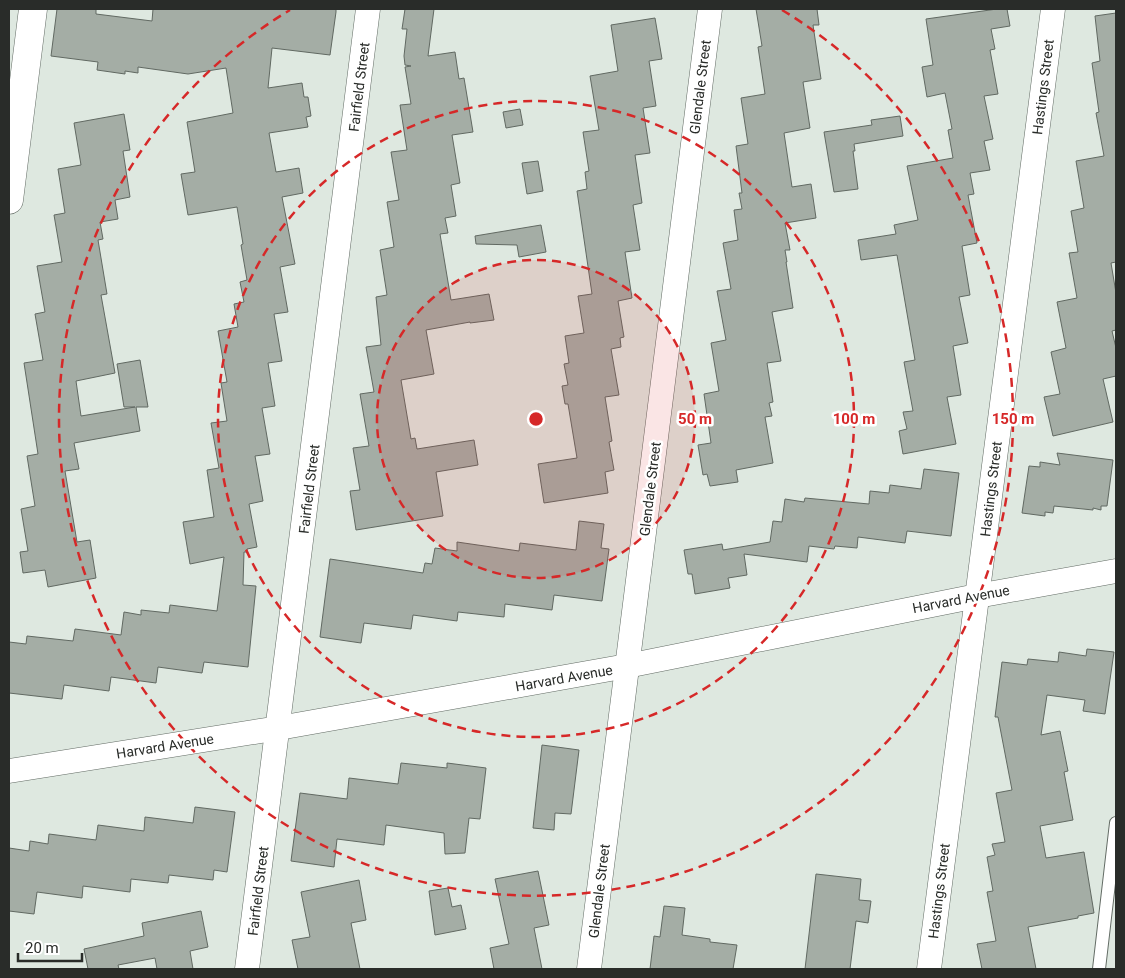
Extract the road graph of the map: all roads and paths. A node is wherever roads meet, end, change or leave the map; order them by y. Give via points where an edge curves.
1 (33, 9) edge
2 (368, 9) edge
3 (710, 9) edge
4 (1053, 9) edge
5 (9, 200) edge
6 (1116, 571) edge
7 (977, 596) junction
8 (627, 666) junction
9 (279, 728) junction
10 (9, 770) edge
11 (1116, 823) edge
12 (247, 969) edge
13 (589, 969) edge
14 (929, 969) edge
15 (1099, 969) edge

1 - 5 main road
2 - 9 street, Fairfield Street
3 - 8 street, Glendale Street
4 - 7 street, Hastings Street
6 - 7 street, Harvard Avenue
7 - 8 street, Harvard Avenue
7 - 14 street, Hastings Street
8 - 9 street, Harvard Avenue
8 - 13 street, Glendale Street
9 - 10 street, Harvard Avenue
9 - 12 street, Fairfield Street
11 - 15 lane

